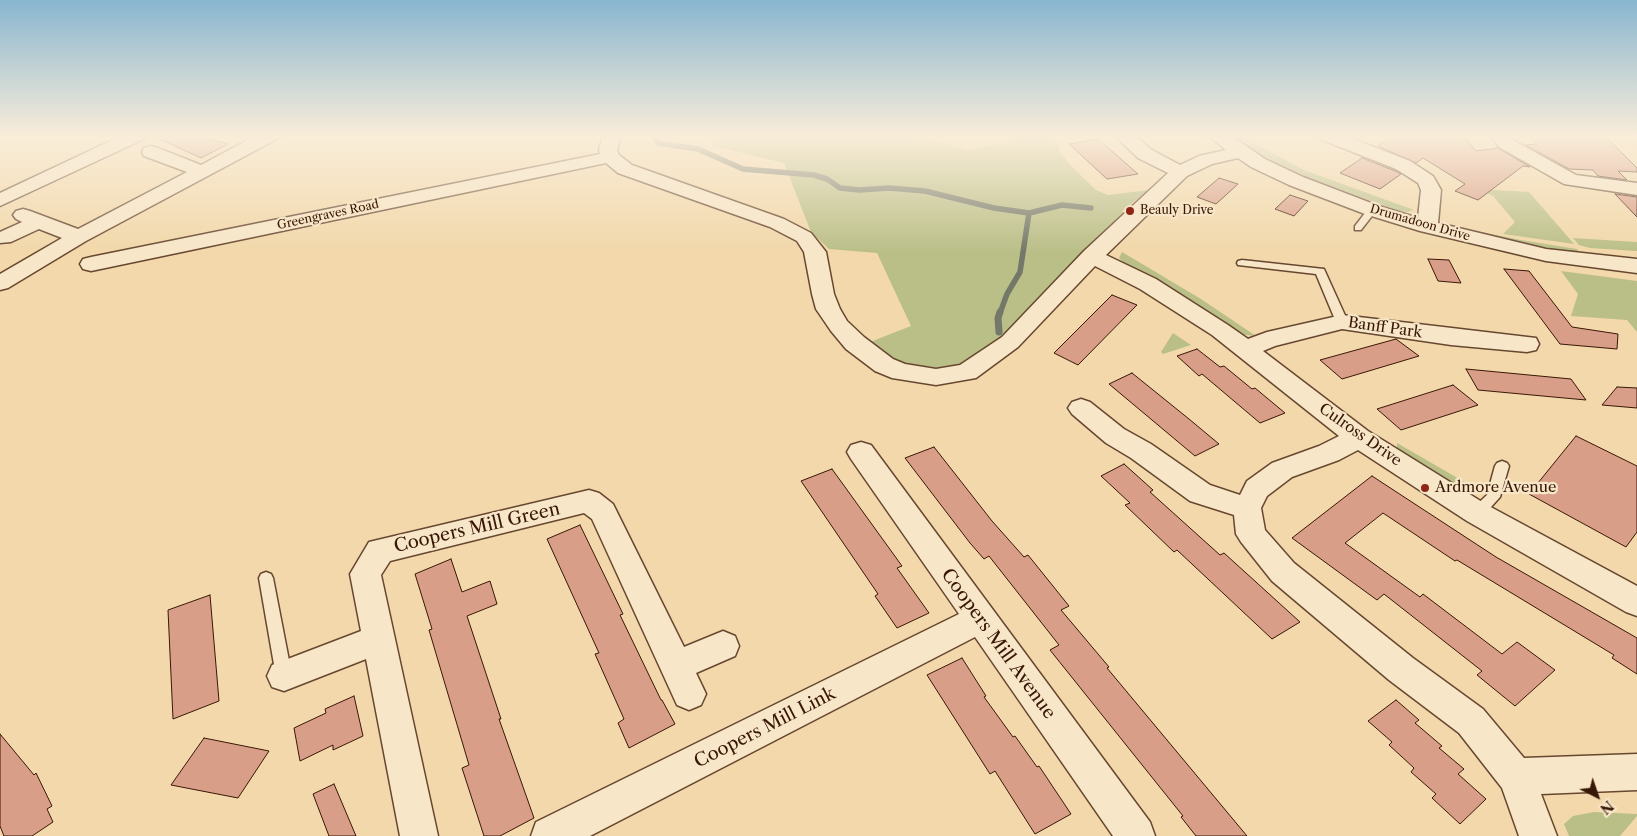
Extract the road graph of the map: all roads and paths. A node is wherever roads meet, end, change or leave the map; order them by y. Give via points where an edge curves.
1 (55, 174) edge
2 (195, 174) edge
3 (496, 174) edge
4 (639, 174) edge
5 (1178, 174) edge
6 (1280, 174) edge
7 (1418, 174) edge
8 (1561, 174) edge
9 (1637, 188) edge
10 (0, 200) edge
11 (1372, 210) junction
12 (1427, 227) junction
13 (1358, 228) dead end
14 (79, 237) junction
15 (4, 238) dead end
16 (1092, 256) junction
17 (1242, 263) dead end
18 (91, 264) dead end
19 (1637, 266) edge
20 (0, 283) edge
21 (1342, 322) junction
22 (1527, 344) dead end
23 (1247, 349) junction
24 (1081, 408) dead end
25 (1359, 438) junction
26 (861, 452) dead end
27 (1502, 466) dead end
28 (1247, 508) junction
29 (1477, 513) junction
30 (266, 578) dead end
31 (1637, 602) edge
32 (980, 619) junction
33 (378, 639) junction
34 (723, 646) dead end
35 (284, 676) joint
36 (1637, 772) edge
37 (1516, 777) junction
38 (420, 836) edge
39 (550, 836) edge
40 (1136, 836) edge
41 (1538, 836) edge

1 - 10 street
2 - 14 street
3 - 18 street, Greengraves Road via 134,262
4 - 16 street via 778,223 804,237 815,252 823,294 839,326 854,343 884,364 920,376 951,376 967,372 1010,342
5 - 16 street
6 - 11 street, Drumadoon Drive
7 - 12 street via 1431,190
8 - 9 street via 1571,180
11 - 12 street, Drumadoon Drive
11 - 13 lane
12 - 19 street, Drumadoon Drive via 1538,253
14 - 15 street via 31,218
14 - 20 street
16 - 23 street, Culross Drive via 1148,284
17 - 21 lane via 1320,271
21 - 22 street, Banff Park
21 - 23 street, Banff Park via 1267,340
23 - 25 street, Culross Drive
24 - 28 street via 1115,436 1200,492
25 - 28 street via 1330,453 1282,470 1257,489
25 - 29 street, Culross Drive
26 - 32 street, Coopers Mill Avenue
27 - 29 lane via 1493,497
28 - 37 street via 1251,534 1283,572 1401,669 1471,721
29 - 31 street, Culross Drive
30 - 35 lane
32 - 39 street, Coopers Mill Link
32 - 40 street, Coopers Mill Avenue
33 - 34 street, Coopers Mill Green via 365,574 380,551 589,501 603,512 682,680
33 - 35 street
33 - 38 street, Coopers Mill Green
36 - 37 street
37 - 41 street

